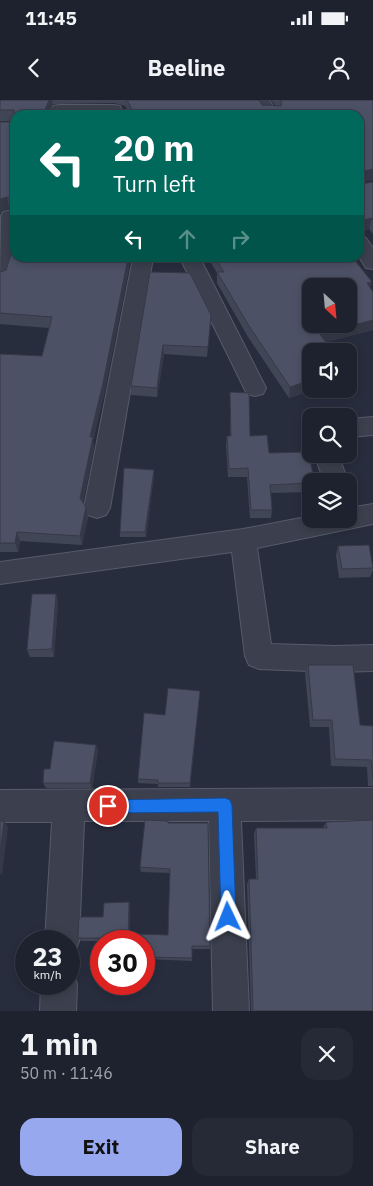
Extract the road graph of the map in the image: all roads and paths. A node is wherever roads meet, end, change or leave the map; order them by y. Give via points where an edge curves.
1 (114, 108) edge
2 (59, 110) dead end
3 (10, 216) dead end
4 (364, 250) edge
5 (7, 252) edge
6 (142, 262) edge
7 (192, 262) edge
8 (373, 263) edge
9 (0, 275) edge
10 (255, 388) dead end
11 (373, 426) edge
12 (357, 427) edge
13 (97, 508) dead end
14 (373, 514) edge
15 (357, 517) edge
16 (302, 528) edge
17 (242, 540) junction
18 (0, 573) edge
19 (373, 658) edge
20 (373, 804) edge
21 (225, 805) junction
22 (0, 806) edge
23 (70, 807) junction
24 (63, 930) edge
25 (59, 995) edge
26 (58, 1011) edge
27 (231, 1011) edge

1 - 2 street
3 - 5 street
4 - 8 street
5 - 9 street
6 - 13 street
7 - 10 street
11 - 12 street
14 - 15 street
16 - 17 street
17 - 18 street
17 - 19 street via 259,656
20 - 21 street
21 - 23 street
21 - 27 street
22 - 23 street
23 - 24 street
25 - 26 street

